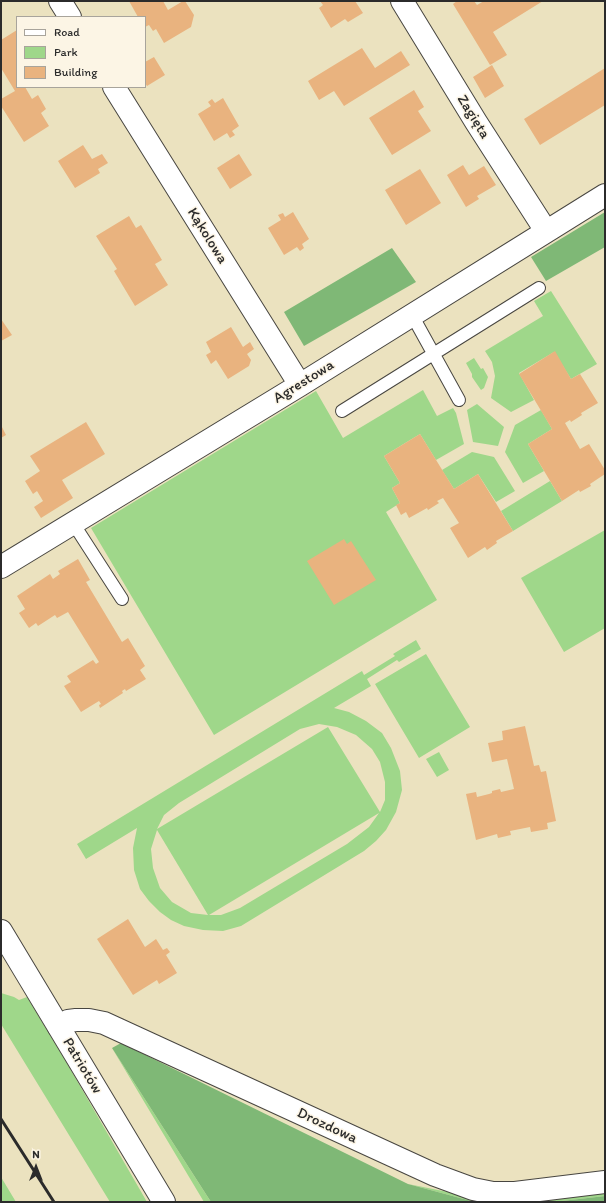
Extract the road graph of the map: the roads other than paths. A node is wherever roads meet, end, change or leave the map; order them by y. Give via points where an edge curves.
1 (60, 1) edge
2 (402, 1) edge
3 (69, 16) edge
4 (115, 88) edge
5 (605, 194) edge
6 (546, 231) junction
7 (539, 288) dead end
8 (412, 315) junction
9 (434, 354) junction
10 (300, 385) junction
11 (460, 400) dead end
12 (342, 411) dead end
13 (74, 523) junction
14 (1, 567) edge
15 (122, 599) dead end
16 (1, 931) edge
17 (59, 1027) junction
18 (605, 1182) edge
19 (164, 1202) edge

1 - 3 street
2 - 6 street, Zagięta
4 - 10 street, Kąkolowa
5 - 6 street, Agrestowa
6 - 8 street, Agrestowa
7 - 9 lane
8 - 9 lane
8 - 10 street, Agrestowa
9 - 11 lane
9 - 12 lane
10 - 13 street, Agrestowa
13 - 14 street, Agrestowa
13 - 15 lane
16 - 17 street, Patriotów
17 - 18 street, Drozdowa via 68,1021 76,1020 104,1023 435,1175 473,1189 493,1193 515,1193
17 - 19 street, Patriotów

